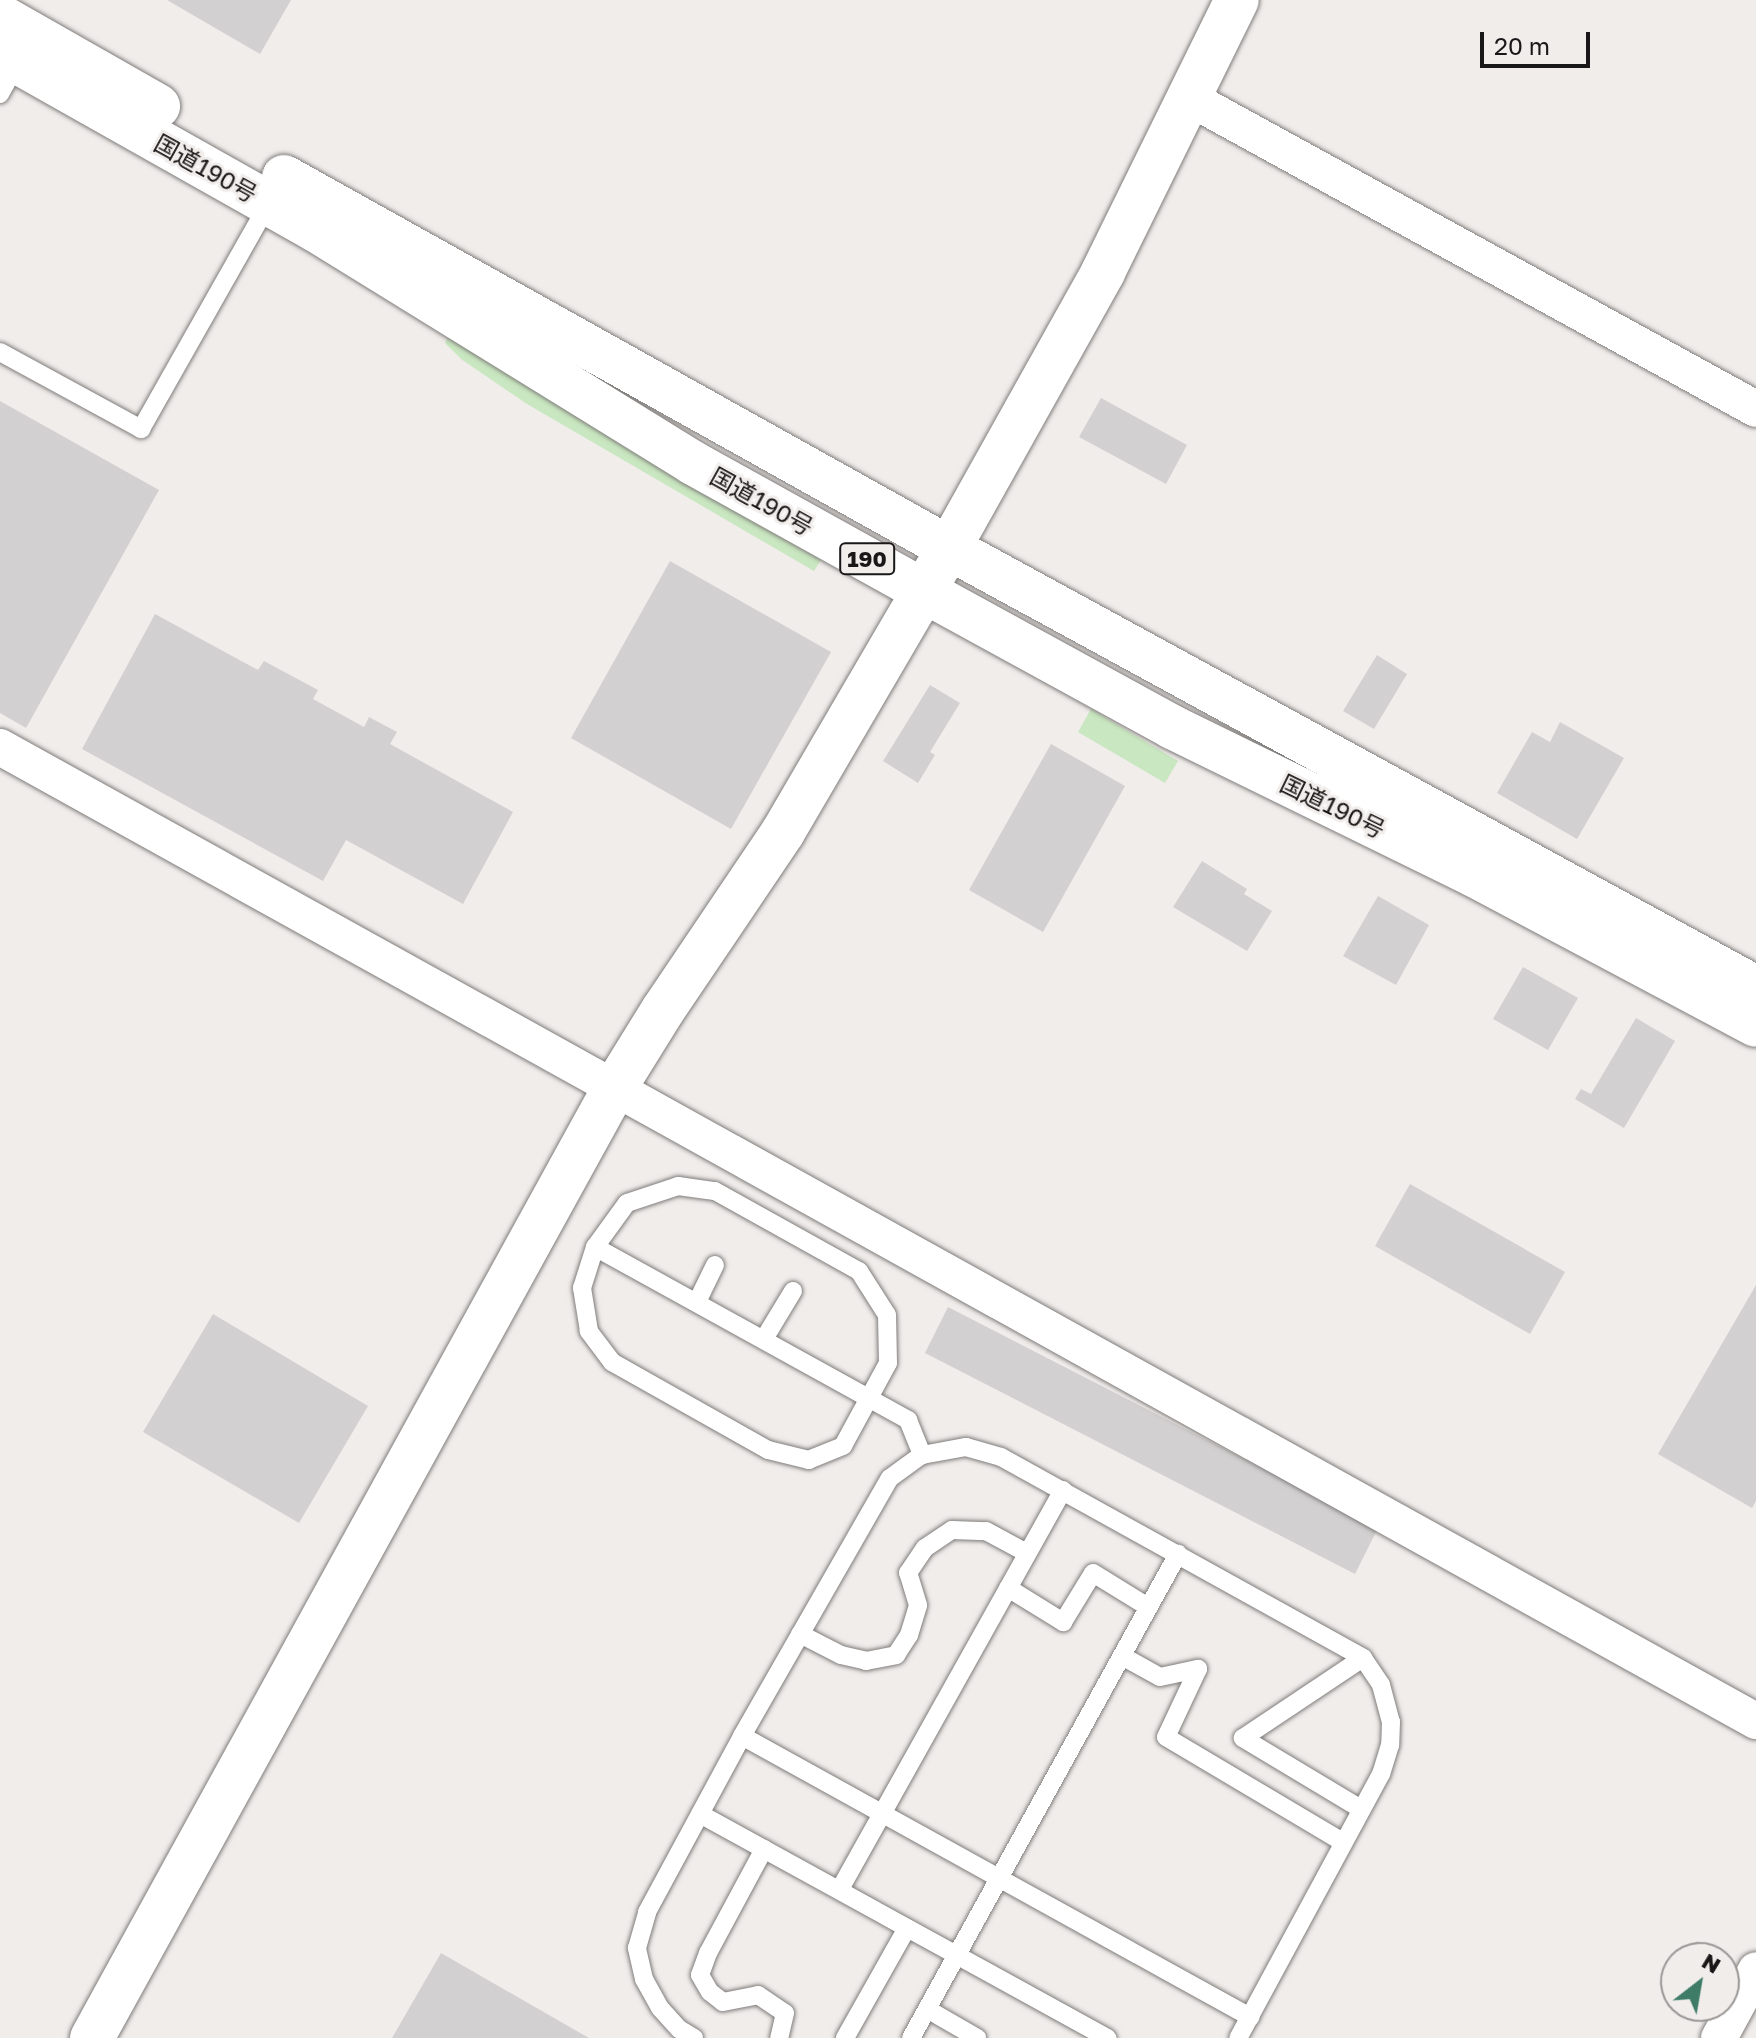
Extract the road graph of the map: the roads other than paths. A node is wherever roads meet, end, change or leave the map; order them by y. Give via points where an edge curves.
1 (1237, 0) edge
2 (0, 16) edge
3 (6, 69) edge
4 (1191, 99) junction
5 (269, 203) junction
6 (0, 352) edge
7 (1756, 409) edge
8 (949, 548) junction
9 (924, 591) junction
10 (0, 747) edge
11 (1756, 988) edge
12 (1756, 1025) edge
13 (614, 1089) junction
14 (595, 1247) junction
15 (715, 1265) dead end
16 (793, 1291) dead end
17 (697, 1302) junction
18 (764, 1339) junction
19 (872, 1398) junction
20 (922, 1455) junction
21 (1063, 1490) junction
22 (1025, 1552) junction
23 (1178, 1554) junction
24 (1008, 1588) junction
25 (1148, 1607) junction
26 (800, 1634) junction
27 (1122, 1656) junction
28 (1363, 1658) junction
29 (1756, 1721) edge
30 (742, 1736) junction
31 (1361, 1809) junction
32 (700, 1814) junction
33 (882, 1814) junction
34 (1343, 1842) junction
35 (764, 1849) junction
36 (999, 1879) junction
37 (840, 1889) junction
38 (907, 1928) junction
39 (957, 1955) junction
40 (1756, 1970) edge
41 (927, 2009) junction
42 (1250, 2017) junction
43 (1086, 2033) edge
44 (92, 2038) edge
45 (694, 2038) edge
46 (779, 2038) edge
47 (845, 2038) edge
48 (911, 2038) edge
49 (977, 2038) edge
50 (1108, 2038) edge
51 (1238, 2038) edge
52 (1719, 2038) edge

1 - 4 main road
2 - 8 main road, 国道190号 / 190
3 - 5 main road, 国道190号 / 190
4 - 7 street
4 - 8 main road via 1103,272
5 - 6 lane via 141,429
5 - 9 main road, 国道190号 / 190 via 693,463
8 - 9 main road
8 - 11 main road, 国道190号 / 190
9 - 12 main road, 国道190号 / 190 via 1172,727 1474,875
9 - 13 main road via 783,832
10 - 13 street
13 - 29 street
13 - 44 main road
14 - 17 lane
14 - 19 lane via 582,1288 589,1331 612,1362 768,1450 809,1460 843,1446
14 - 19 lane via 627,1203 678,1186 715,1191 859,1271 887,1315 888,1363
15 - 17 lane
16 - 18 lane
17 - 18 lane
18 - 19 lane
19 - 20 lane via 908,1420
20 - 21 lane via 966,1447 1001,1457
20 - 26 lane via 890,1478
21 - 22 lane
21 - 23 lane
22 - 24 lane
22 - 26 lane via 986,1531 952,1530 925,1548 908,1573 918,1605 896,1655 866,1661
23 - 25 lane
23 - 28 lane
24 - 25 lane via 1063,1622 1093,1573
24 - 33 lane
25 - 27 lane
26 - 30 lane
27 - 34 lane via 1160,1677 1198,1669 1166,1737
27 - 36 lane
28 - 31 lane via 1381,1685 1391,1722 1381,1774
28 - 31 lane via 1243,1738
30 - 32 lane
30 - 33 lane
31 - 34 lane
32 - 35 lane
32 - 45 lane via 647,1912 637,1948 644,1979 660,2008
33 - 36 lane
33 - 37 lane
34 - 42 lane
35 - 37 lane
35 - 46 lane via 700,1975 723,2002 758,1995 785,2013
36 - 39 lane
36 - 42 lane
37 - 38 lane
38 - 39 lane
38 - 47 lane
39 - 41 lane
39 - 43 lane
40 - 52 street
41 - 48 lane
41 - 49 lane
42 - 51 lane
43 - 50 lane

